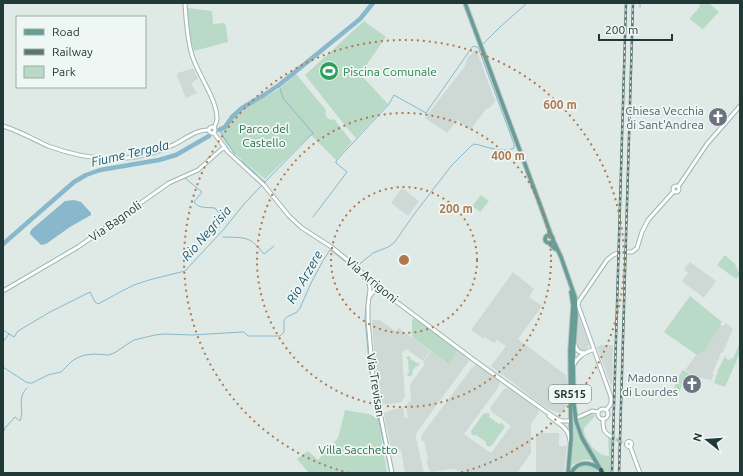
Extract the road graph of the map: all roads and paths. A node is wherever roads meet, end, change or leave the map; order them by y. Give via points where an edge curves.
1 (185, 3) edge
2 (465, 3) edge
3 (740, 106) edge
4 (3, 126) edge
5 (214, 128) junction
6 (209, 130) junction
7 (214, 133) junction
8 (224, 147) junction
9 (548, 229) junction
10 (551, 235) junction
11 (546, 236) junction
12 (551, 241) junction
13 (627, 252) tunnel mouth
14 (618, 253) tunnel mouth
15 (361, 272) junction
16 (376, 286) junction
17 (372, 290) junction
18 (381, 290) junction
19 (3, 291) edge
20 (573, 297) junction
21 (574, 344) junction
22 (594, 349) junction
23 (585, 353) junction
24 (573, 366) junction
25 (606, 410) junction
26 (545, 411) junction
27 (598, 412) junction
28 (579, 417) dead end
29 (603, 419) junction
30 (568, 420) dead end
31 (612, 437) tunnel mouth
32 (626, 444) tunnel mouth
33 (570, 451) junction
34 (602, 472) edge
35 (392, 473) edge
36 (569, 473) edge
37 (640, 473) edge

1 - 5 street via 187,34 192,56 215,109 217,120
2 - 9 main road, SR515
3 - 13 street via 707,144 678,187 679,191 674,191 648,220 637,248
4 - 6 street via 48,146 96,158 114,159 135,158 157,152 199,131
5 - 6 street via 211,127
5 - 7 street
6 - 7 street via 210,133
7 - 8 street, Via Arrigoni
8 - 15 street, Via Arrigoni via 263,184 298,225 330,246
8 - 19 street, Via Bagnoli via 198,170 169,183 78,247
9 - 10 main road, SR515
9 - 11 main road
10 - 11 main road
10 - 12 main road, SR515
11 - 12 main road, SR515 via 545,240
12 - 20 main road, SR515
14 - 22 street via 605,263 578,307
15 - 16 street, Via Arrigoni
15 - 17 street, Via Trevisan
16 - 17 street
16 - 18 street, Via Arrigoni
17 - 18 street
17 - 35 street, Via Trevisan via 368,320 373,378
18 - 26 street, Via Arrigoni
20 - 21 main road, SR515 via 576,314
20 - 33 main road, SR515
21 - 23 street via 577,351
21 - 24 main road, SR515
22 - 23 street
22 - 25 street via 612,397 611,404
23 - 24 street
24 - 34 main road, SR515 via 576,421 587,447
25 - 27 street via 602,408
25 - 29 street via 608,415
26 - 30 street, Via Arrigoni via 560,420
26 - 33 street, Via Arrigoni via 567,430
27 - 28 street via 592,411
27 - 29 street via 599,417
29 - 31 street via 604,432
32 - 37 street
33 - 36 main road, SR515
34 - 36 main road via 594,465 584,463

